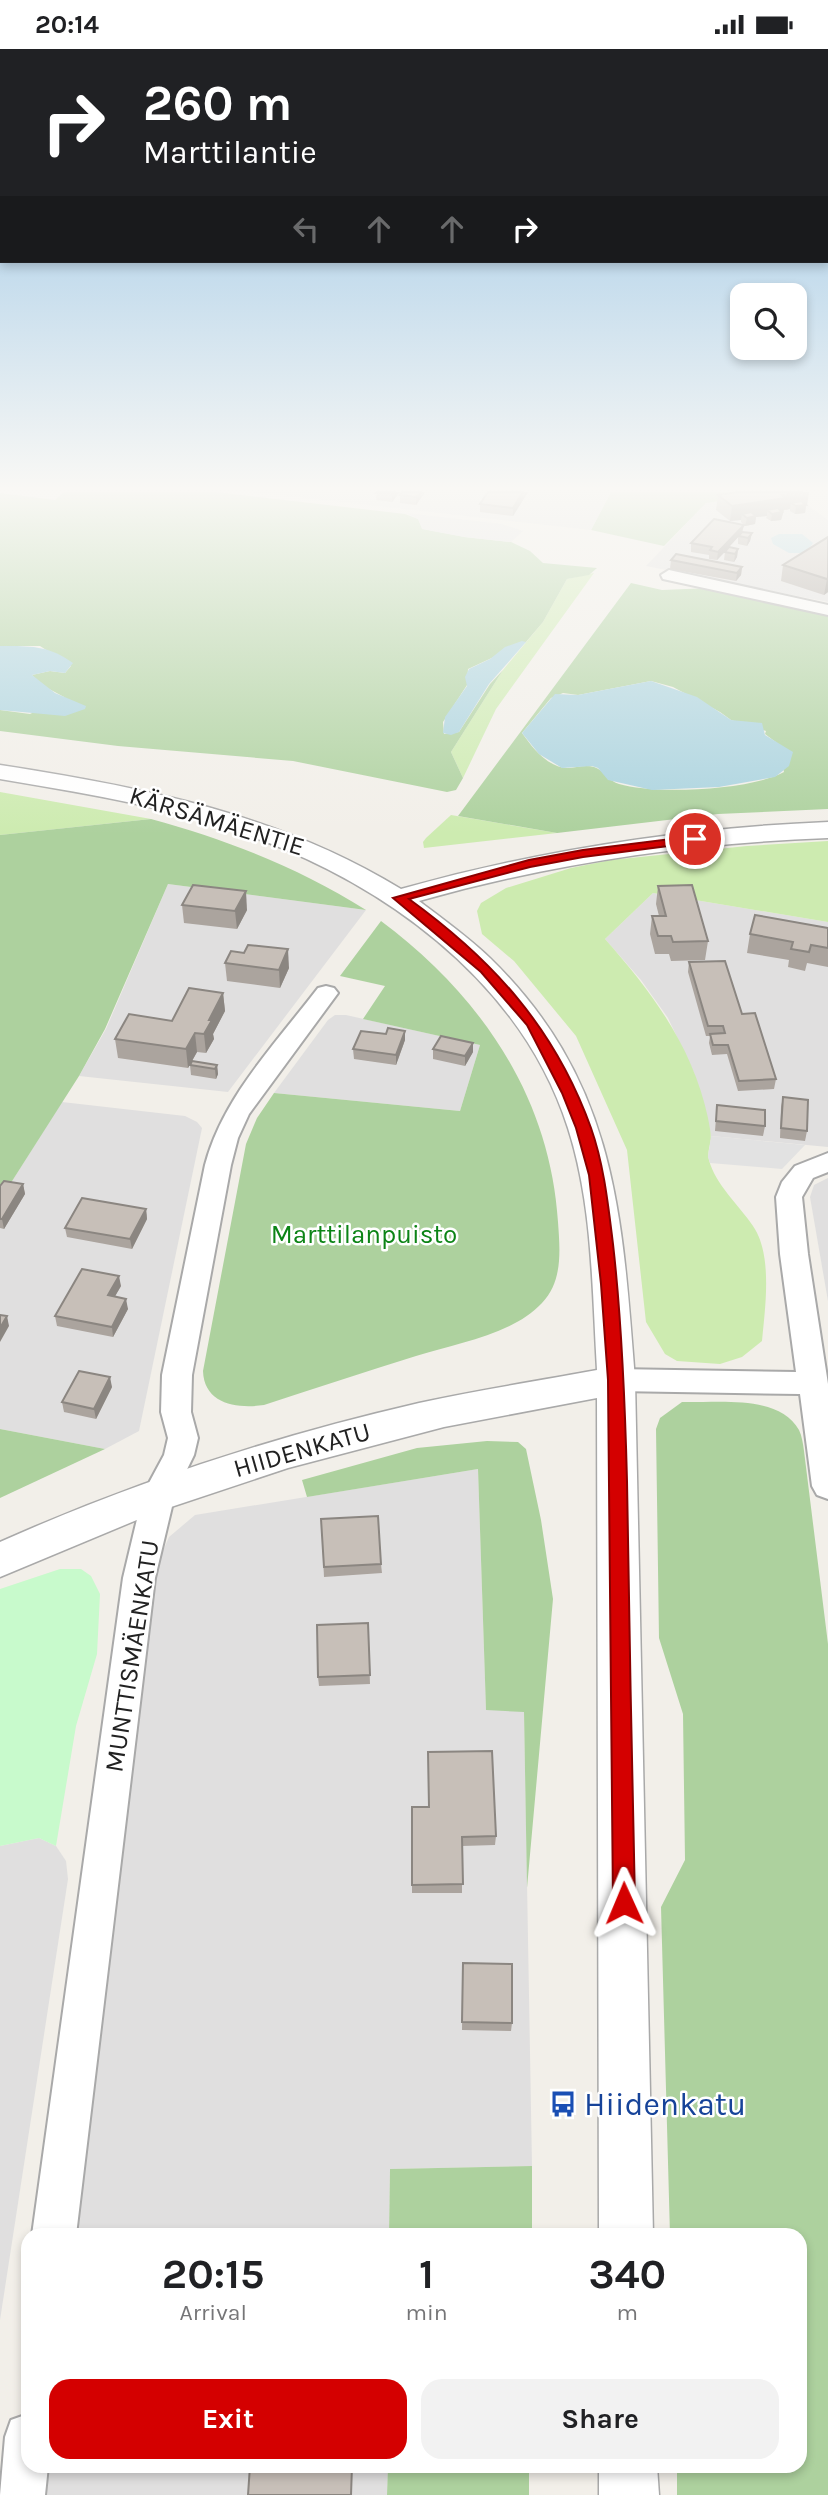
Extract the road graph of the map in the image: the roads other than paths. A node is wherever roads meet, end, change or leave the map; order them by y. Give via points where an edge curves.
1 (810, 606) edge
2 (828, 610) edge
3 (0, 772) edge
4 (828, 830) edge
5 (399, 898) junction
6 (326, 993) dead end
7 (816, 1167) edge
8 (616, 1380) junction
9 (812, 1383) junction
10 (828, 1486) edge
11 (159, 1494) junction
12 (0, 1560) edge
13 (55, 2228) edge
14 (626, 2228) edge
15 (23, 2473) edge
16 (628, 2473) edge
17 (20, 2495) edge
18 (629, 2495) edge

1 - 2 street
3 - 5 street, KÄRSÄMÄENTIE via 144,797 252,827 338,862
4 - 5 street via 583,853
5 - 8 street, KÄRSÄMÄENTIE via 507,991 533,1024 569,1093 597,1175
6 - 11 street, MUNTTISMÄENKATU via 237,1112 225,1138 177,1375 176,1412 183,1438
7 - 9 street via 795,1182 789,1198
8 - 9 street
8 - 11 street, HIIDENKATU via 388,1425
8 - 14 street, KÄRSÄMÄENTIE
9 - 10 street
11 - 12 street, HIIDENKATU
11 - 13 street, MUNTTISMÄENKATU via 139,1578
15 - 17 street
16 - 18 street

